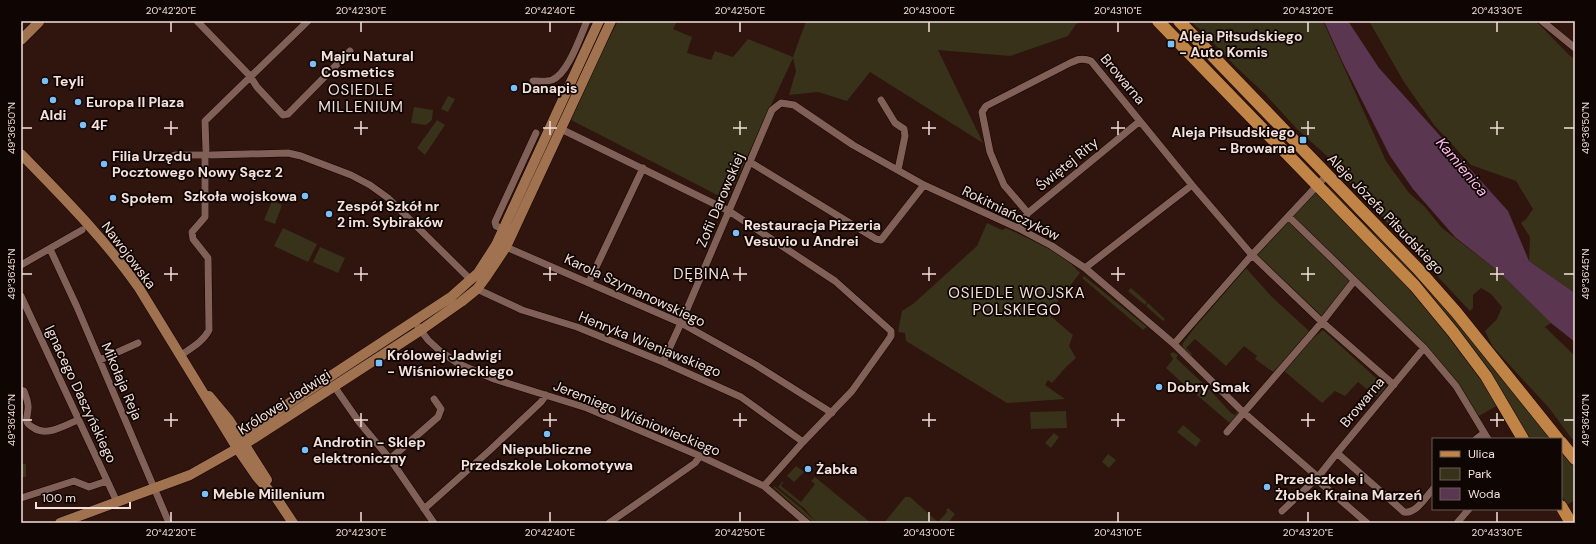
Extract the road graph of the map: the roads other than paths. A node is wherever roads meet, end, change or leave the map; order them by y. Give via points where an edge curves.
1 (39, 21) edge
2 (197, 21) edge
3 (308, 21) edge
4 (587, 21) edge
5 (599, 21) edge
6 (611, 21) edge
7 (1158, 21) edge
8 (1179, 21) edge
9 (1542, 21) edge
10 (21, 32) edge
11 (21, 40) edge
12 (1575, 48) edge
13 (350, 51) dead end
14 (250, 76) junction
15 (532, 81) dead end
16 (881, 100) dead end
17 (810, 118) joint
18 (1140, 121) junction
19 (561, 129) junction
20 (536, 133) dead end
21 (21, 154) edge
22 (166, 159) dead end
23 (750, 162) junction
24 (642, 168) junction
25 (898, 170) junction
26 (1327, 175) junction
27 (924, 185) junction
28 (1192, 185) junction
29 (1318, 185) junction
30 (729, 211) junction
31 (1028, 213) junction
32 (1289, 216) junction
33 (515, 228) junction
34 (1018, 228) junction
35 (503, 229) junction
36 (82, 230) dead end
37 (506, 247) junction
38 (50, 249) junction
39 (1252, 254) junction
40 (21, 265) edge
41 (1085, 268) junction
42 (471, 280) junction
43 (1354, 281) junction
44 (589, 282) junction
45 (477, 289) junction
46 (21, 296) edge
47 (414, 321) junction
48 (1322, 322) junction
49 (681, 323) junction
50 (421, 330) junction
51 (138, 343) dead end
52 (1174, 344) junction
53 (1424, 348) junction
54 (180, 356) junction
55 (100, 360) junction
56 (663, 362) junction
57 (345, 366) junction
58 (198, 384) junction
59 (317, 384) junction
60 (1394, 385) junction
61 (334, 386) junction
62 (21, 390) edge
63 (546, 394) junction
64 (434, 399) dead end
65 (1243, 412) junction
66 (832, 413) junction
67 (78, 420) junction
68 (229, 420) junction
69 (24, 421) edge
70 (255, 431) junction
71 (1227, 432) dead end
72 (1486, 436) edge
73 (1522, 438) edge
74 (1557, 438) edge
75 (803, 442) junction
76 (1562, 443) edge
77 (241, 444) junction
78 (1336, 453) junction
79 (700, 456) junction
80 (254, 459) junction
81 (390, 460) junction
82 (1575, 460) edge
83 (1317, 478) junction
84 (107, 481) junction
85 (764, 486) junction
86 (154, 490) junction
87 (1432, 490) edge
88 (21, 498) edge
89 (277, 499) junction
90 (117, 502) junction
91 (1562, 508) edge
92 (424, 509) junction
93 (1468, 510) edge
94 (1282, 511) dead end
95 (1570, 520) edge
96 (60, 523) edge
97 (169, 523) edge
98 (293, 523) edge
99 (434, 523) edge
100 (609, 523) edge
101 (807, 523) edge
102 (1367, 523) edge
103 (1457, 523) edge

1 - 10 main road
1 - 11 main road
2 - 14 street
3 - 14 street
4 - 15 street via 561,75 551,81
5 - 35 main road, Królowej Jadwigi
6 - 19 main road, Królowej Jadwigi
7 - 29 main road, Aleje Józefa Piłsudskiego
8 - 26 main road, Aleje Józefa Piłsudskiego
9 - 12 street
13 - 14 street via 288,114 283,115
14 - 42 street via 205,121 208,153 288,153 370,185 388,198
16 - 25 street via 895,123 904,129 905,136
17 - 23 street, Zofii Darowskiej via 794,105 781,103 772,110
17 - 25 street, Rokitniańczyków
18 - 28 street, Browarna
18 - 31 street, Świętej Rity
18 - 31 street, Browarna via 1091,60 1085,58 1068,64 986,106 982,112 990,152 1004,185
19 - 24 street
19 - 33 main road, Królowej Jadwigi
20 - 35 street via 495,222 496,226
21 - 54 main road, Nawojowska via 86,221 121,264 139,288
22 - 54 street via 175,155 205,155 205,217 192,232 193,239 208,258 209,330 206,337
23 - 27 street via 881,240
23 - 30 street, Zofii Darowskiej
24 - 30 street
24 - 44 street
25 - 27 street, Rokitniańczyków
26 - 29 street
26 - 74 main road, Aleje Józefa Piłsudskiego via 1456,312
27 - 34 street, Rokitniańczyków
28 - 39 street, Browarna
28 - 41 street
29 - 32 street
29 - 73 main road, Aleje Józefa Piłsudskiego via 1415,286 1453,332 1486,376
30 - 49 street, Zofii Darowskiej
30 - 66 street via 835,281 891,331 891,336 864,375
31 - 34 street
32 - 39 street
32 - 43 street
33 - 35 street
33 - 37 main road, Królowej Jadwigi
34 - 41 street, Rokitniańczyków
35 - 37 street
35 - 42 main road, Królowej Jadwigi
36 - 38 street
37 - 44 street, Karola Szymanowskiego
37 - 45 main road, Królowej Jadwigi
38 - 40 street
38 - 55 street, Mikołaja Reja
39 - 48 street, Browarna
39 - 52 street
41 - 52 street, Rokitniańczyków
42 - 47 main road, Królowej Jadwigi via 451,297
43 - 48 street
43 - 53 street
44 - 49 street, Karola Szymanowskiego
45 - 50 main road, Królowej Jadwigi
45 - 56 street, Henryka Wieniawskiego via 522,310 577,327
46 - 67 street, Ignacego Daszyńskiego
47 - 50 street, Jeremiego Wiśniowieckiego
47 - 57 main road, Królowej Jadwigi
48 - 60 street, Browarna
48 - 65 street
49 - 56 street, Zofii Darowskiej
49 - 66 street, Karola Szymanowskiego via 756,365
50 - 61 main road, Królowej Jadwigi
50 - 63 street, Jeremiego Wiśniowieckiego via 440,351 459,364 494,379
51 - 55 street
52 - 65 street, Rokitniańczyków
53 - 60 street, Browarna
53 - 72 street via 1456,386
54 - 58 main road, Nawojowska
55 - 86 street, Mikołaja Reja
56 - 75 street, Henryka Wieniawskiego via 742,397
57 - 59 main road, Królowej Jadwigi
57 - 61 street
58 - 68 main road, Nawojowska
58 - 77 main road, Nawojowska via 216,416
59 - 61 street
59 - 70 main road, Królowej Jadwigi
60 - 78 street, Browarna
61 - 70 main road, Królowej Jadwigi
61 - 81 street
62 - 69 street via 24,391 28,403
63 - 79 street, Jeremiego Wiśniowieckiego via 587,408
63 - 92 street via 541,402
64 - 81 street via 441,409 438,417
65 - 71 street
65 - 83 street, Rokitniańczyków
66 - 75 street
67 - 69 street via 48,432 42,432
67 - 84 street, Ignacego Daszyńskiego
68 - 70 main road
68 - 77 main road, Nawojowska
70 - 77 main road, Królowej Jadwigi
70 - 80 main road
75 - 85 street
76 - 82 main road
77 - 80 main road, Nawojowska
77 - 86 main road, Królowej Jadwigi via 190,475
77 - 89 main road, Nawojowska via 257,477
78 - 83 street, Browarna
78 - 87 street via 1404,512 1414,511
79 - 85 street, Jeremiego Wiśniowieckiego
79 - 100 street via 696,464
80 - 89 main road, Nawojowska
81 - 92 street
83 - 94 street, Browarna
83 - 102 street, Rokitniańczyków
84 - 88 street via 89,487 74,481
84 - 90 street, Ignacego Daszyńskiego
85 - 101 street, Jeremiego Wiśniowieckiego
86 - 90 main road, Królowej Jadwigi
86 - 97 street, Mikołaja Reja
89 - 98 main road, Nawojowska
90 - 96 main road, Królowej Jadwigi
91 - 95 main road
92 - 99 street
93 - 103 street

